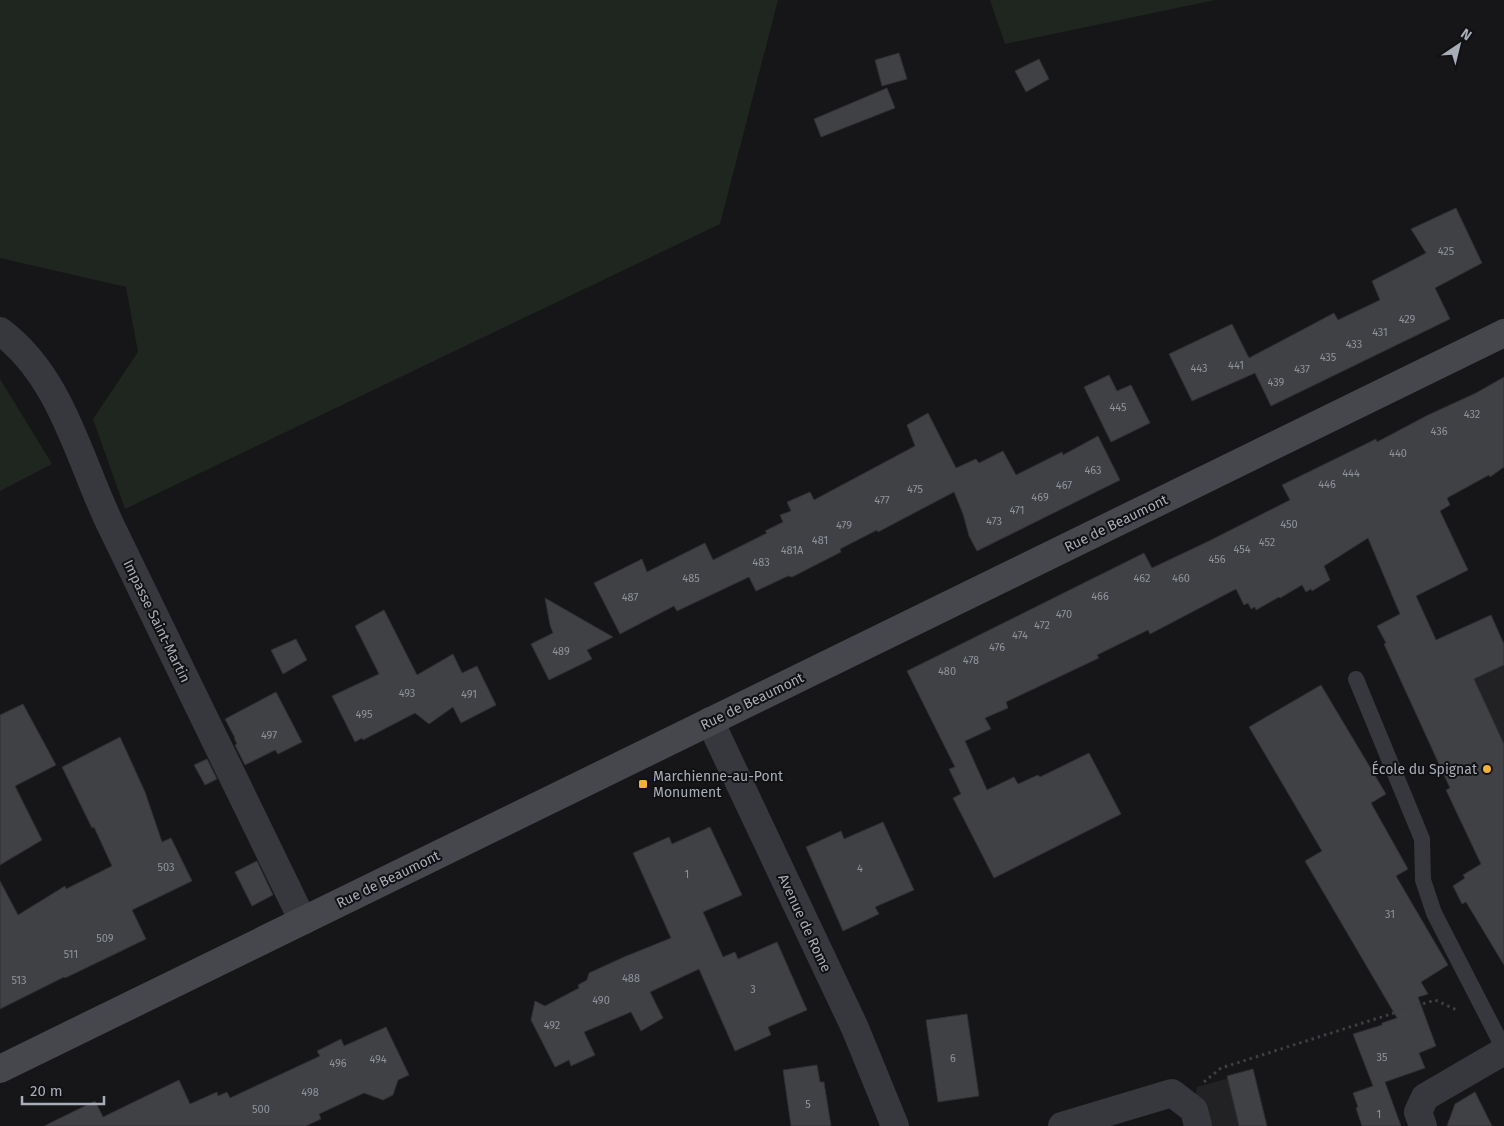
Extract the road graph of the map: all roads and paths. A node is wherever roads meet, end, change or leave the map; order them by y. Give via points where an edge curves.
1 (0, 330) edge
2 (1504, 333) edge
3 (1356, 679) dead end
4 (710, 721) junction
5 (303, 921) junction
6 (1500, 1043) edge
7 (0, 1069) edge
8 (1181, 1100) junction
9 (1420, 1119) edge
10 (895, 1126) edge
11 (1062, 1126) edge
12 (1198, 1126) edge

1 - 5 street, Impasse Saint-Martin via 38,369 67,420 108,519
2 - 4 main road, Rue de Beaumont
3 - 6 lane via 1422,839 1423,880 1434,914
4 - 5 main road, Rue de Beaumont
4 - 10 street, Avenue de Rome via 855,1028
5 - 7 main road, Rue de Beaumont
6 - 8 path via 1435,1000 1221,1068
6 - 9 street via 1425,1097
8 - 11 street via 1172,1093
8 - 12 street via 1194,1110

